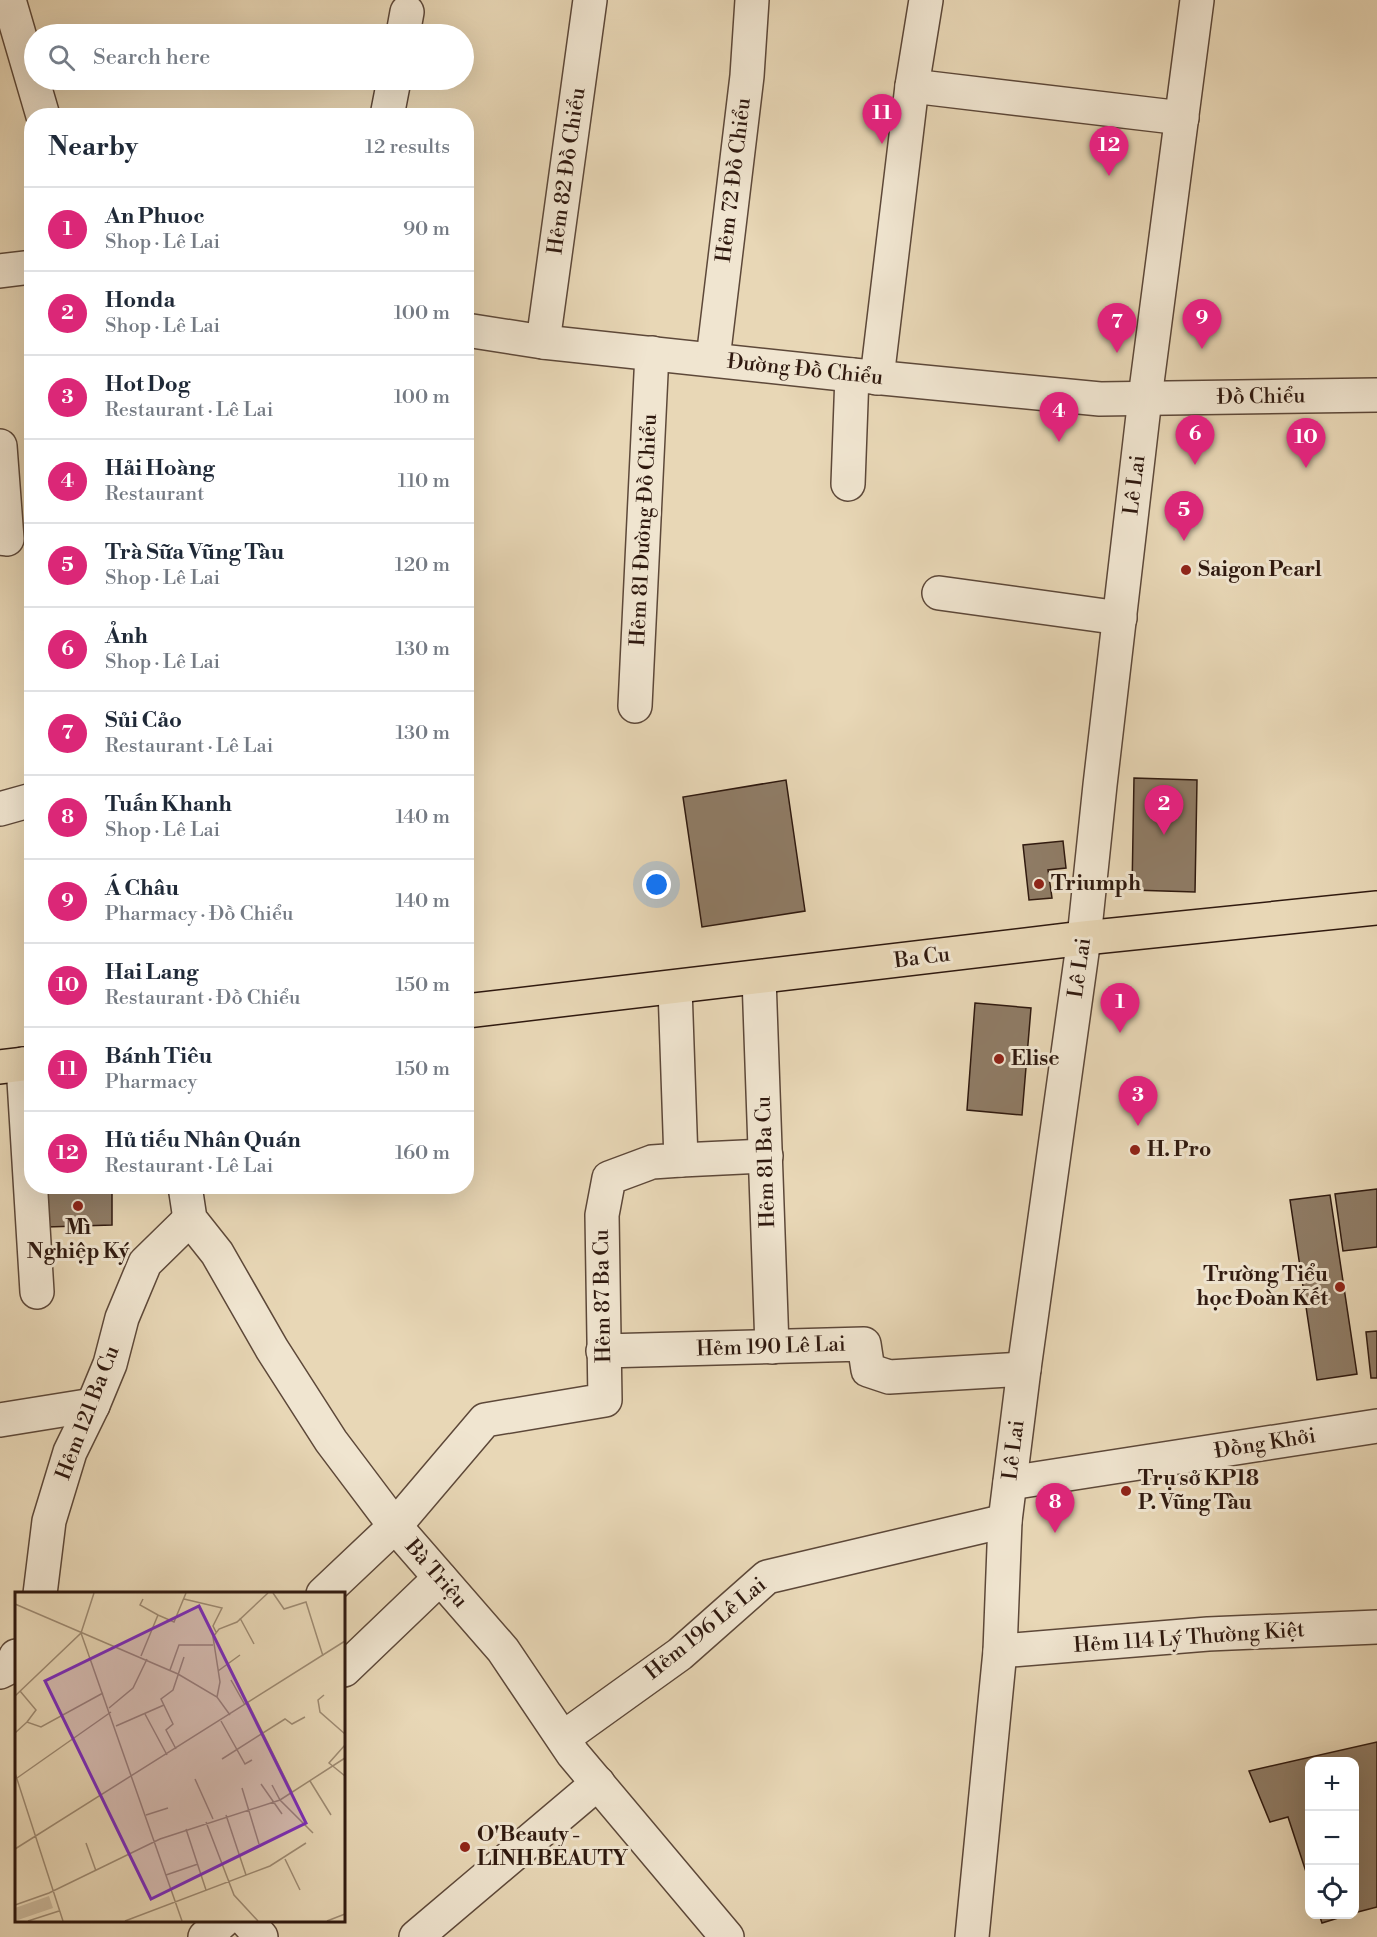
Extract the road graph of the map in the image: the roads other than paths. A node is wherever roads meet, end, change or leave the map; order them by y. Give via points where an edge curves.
1 (9, 0) edge
2 (590, 0) edge
3 (752, 0) edge
4 (926, 0) edge
5 (1197, 0) edge
6 (24, 51) edge
7 (912, 86) junction
8 (35, 90) edge
9 (392, 90) edge
10 (41, 108) edge
11 (389, 108) edge
12 (1182, 118) junction
13 (24, 268) edge
14 (0, 271) edge
15 (474, 331) edge
16 (543, 342) junction
17 (652, 353) junction
18 (713, 359) junction
19 (864, 376) junction
20 (1377, 395) edge
21 (1145, 398) junction
22 (0, 446) edge
23 (848, 484) dead end
24 (0, 538) edge
25 (939, 592) dead end
26 (1120, 618) junction
27 (635, 706) dead end
28 (24, 802) edge
29 (0, 810) edge
30 (1377, 908) edge
31 (1084, 938) junction
32 (759, 978) junction
33 (675, 988) junction
34 (474, 1010) edge
35 (18, 1065) edge
36 (24, 1137) edge
37 (766, 1156) junction
38 (681, 1160) junction
39 (29, 1194) edge
40 (186, 1194) edge
41 (190, 1219) junction
42 (37, 1292) dead end
43 (772, 1347) junction
44 (603, 1351) junction
45 (1024, 1369) junction
46 (93, 1405) junction
47 (0, 1420) edge
48 (1377, 1426) edge
49 (1010, 1483) junction
50 (1005, 1521) junction
51 (395, 1526) junction
52 (440, 1578) junction
53 (40, 1592) edge
54 (324, 1592) edge
55 (1377, 1627) edge
56 (1000, 1651) junction
57 (15, 1658) edge
58 (345, 1670) edge
59 (0, 1672) edge
60 (563, 1738) junction
61 (598, 1783) junction
62 (222, 1922) edge
63 (248, 1922) edge
64 (205, 1937) edge
65 (261, 1937) edge
66 (416, 1937) edge
67 (727, 1937) edge
68 (972, 1937) edge

1 - 6 street
2 - 16 street, Hẻm 82 Đồ Chiểu
3 - 18 street, Hẻm 72 Đồ Chiểu via 747,76
4 - 7 street
5 - 12 street, Lê Lai
7 - 12 street
7 - 19 street
8 - 10 street
9 - 11 street
12 - 21 street, Lê Lai
13 - 14 street
15 - 16 street, Đường Đồ Chiểu
16 - 17 street, Đường Đồ Chiểu
17 - 18 street, Đường Đồ Chiểu
17 - 27 street, Hẻm 81 Đường Đồ Chiểu
18 - 19 street, Đường Đồ Chiểu
19 - 21 street, Đường Đồ Chiểu via 1100,399
19 - 23 street
20 - 21 street, Đồ Chiểu
21 - 26 street, Lê Lai
22 - 24 street via 7,539
25 - 26 street
26 - 31 street, Lê Lai
28 - 29 street
30 - 31 main road, Ba Cu
31 - 32 main road, Ba Cu
31 - 45 street, Lê Lai
32 - 33 main road, Ba Cu
32 - 37 street, Hẻm 81 Ba Cu
33 - 34 main road, Ba Cu
33 - 38 street
35 - 36 street
37 - 38 street
37 - 43 street, Hẻm 81 Ba Cu
38 - 44 street, Hẻm 87 Ba Cu via 652,1162 609,1178 602,1215
39 - 42 street
40 - 41 street, Bà Triệu
41 - 46 street, Hẻm 121 Ba Cu via 145,1263
41 - 51 street, Bà Triệu via 217,1253 331,1441
43 - 44 street, Hẻm 190 Lê Lai
43 - 45 street, Hẻm 190 Lê Lai via 864,1344 868,1371 889,1377
44 - 51 street, Hẻm 87 Ba Cu via 605,1400 485,1420
45 - 49 street, Lê Lai
46 - 47 street
46 - 53 street, Hẻm 121 Ba Cu via 70,1452 49,1521
48 - 49 street, Đồng Khởi
49 - 50 street, Lê Lai
50 - 56 street, Lê Lai
50 - 60 street, Hẻm 196 Lê Lai via 767,1576 680,1654
51 - 52 street, Bà Triệu
51 - 54 street
52 - 58 street
52 - 60 street, Bà Triệu via 503,1650
55 - 56 street, Hẻm 114 Lý Thường Kiệt via 1208,1634
56 - 68 street, Lê Lai
57 - 59 street via 10,1667
60 - 61 street, Bà Triệu
61 - 66 street
61 - 67 street, Bà Triệu
62 - 64 street
63 - 65 street

